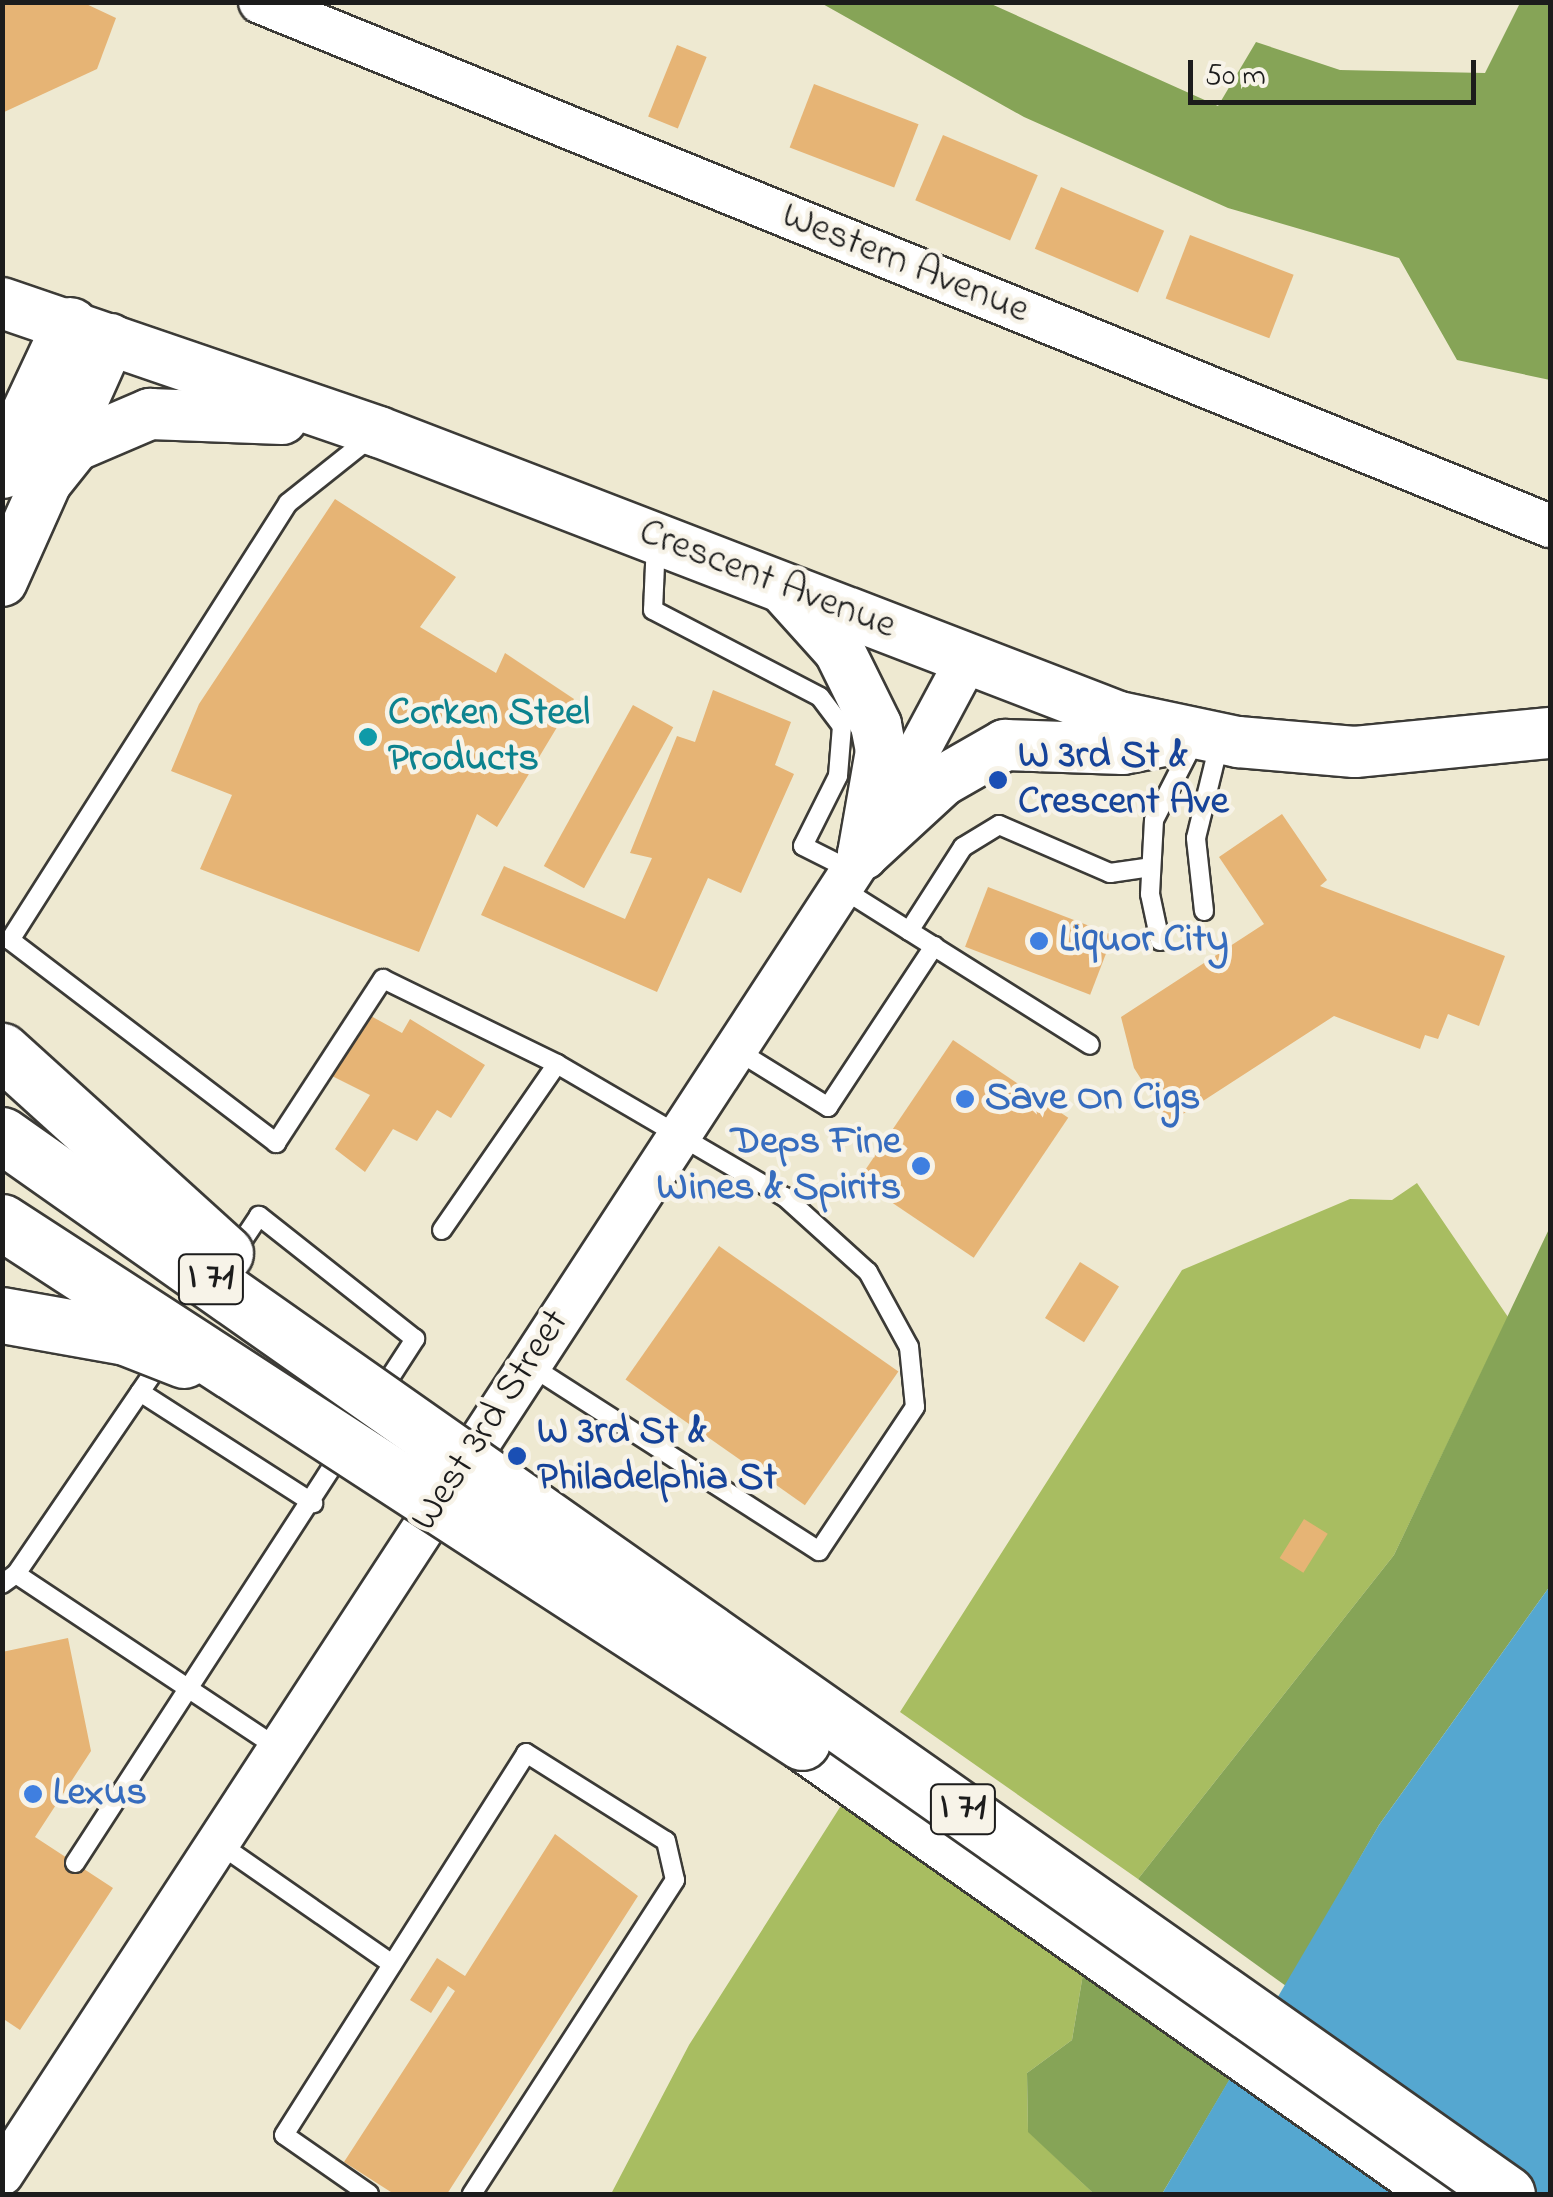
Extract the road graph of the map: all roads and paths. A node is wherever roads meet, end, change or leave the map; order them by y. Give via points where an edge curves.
1 (260, 2) edge
2 (2, 303) edge
3 (90, 332) junction
4 (2, 387) edge
5 (379, 432) junction
6 (17, 470) edge
7 (1550, 526) edge
8 (656, 536) junction
9 (2, 581) edge
10 (778, 582) junction
11 (967, 660) junction
12 (1550, 733) edge
13 (1209, 737) junction
14 (1151, 867) junction
15 (851, 870) junction
16 (1204, 911) dead end
17 (909, 931) junction
18 (1160, 941) dead end
19 (934, 946) junction
20 (1090, 1045) dead end
21 (734, 1048) junction
22 (2, 1051) edge
23 (557, 1064) junction
24 (678, 1133) junction
25 (2, 1134) edge
26 (2, 1222) edge
27 (442, 1230) dead end
28 (2, 1315) edge
29 (528, 1364) junction
30 (140, 1392) junction
31 (420, 1423) junction
32 (336, 1432) junction
33 (313, 1502) junction
34 (10, 1579) edge
35 (193, 1693) junction
36 (278, 1749) junction
37 (218, 1843) junction
38 (75, 1863) dead end
39 (392, 1964) junction
40 (7, 2158) edge
41 (369, 2194) edge
42 (472, 2194) edge
43 (1444, 2194) edge
44 (1507, 2194) edge

1 - 7 street, Western Avenue
2 - 3 main road, Crescent Avenue
3 - 5 main road, Crescent Avenue
3 - 6 highway
4 - 6 highway
5 - 6 main road via 201,410 150,414
5 - 8 main road, Crescent Avenue
5 - 23 lane via 336,456 288,503 10,940 276,1143 384,978
6 - 9 main road
8 - 10 main road, Crescent Avenue
8 - 15 lane via 653,610 820,697 842,726 838,776 804,846
10 - 11 main road, Crescent Avenue
10 - 15 main road via 839,650 876,725 881,750
11 - 13 main road, Crescent Avenue
11 - 15 street, West 3rd Street
12 - 13 main road, Crescent Avenue via 1437,751
13 - 14 lane via 1154,820
13 - 15 main road via 1123,749 1005,746 942,781
13 - 16 lane via 1196,838
14 - 17 lane via 1110,873 999,825 963,847
14 - 18 lane
15 - 17 lane
15 - 21 street, West 3rd Street
17 - 19 lane
19 - 20 lane
19 - 21 lane via 828,1107
21 - 24 street, West 3rd Street
22 - 31 highway, bridge
23 - 24 lane
23 - 27 lane
24 - 29 street, West 3rd Street
24 - 29 lane via 786,1197 868,1272 909,1346 915,1407 819,1551
25 - 31 highway, I 71, bridge
26 - 32 highway, I 71, bridge
28 - 32 highway, bridge via 124,1338
29 - 36 street, West 3rd Street
30 - 33 lane
30 - 33 lane via 259,1216 415,1339
30 - 34 lane
31 - 44 highway, I 71, bridge
32 - 43 highway, I 71, bridge via 802,1742
33 - 35 lane
34 - 35 lane
35 - 36 lane
35 - 38 lane
36 - 37 street, West 3rd Street
37 - 39 lane
37 - 40 street, West 3rd Street
39 - 41 lane via 284,2135
39 - 42 lane via 526,1753 666,1841 676,1858 675,1880

